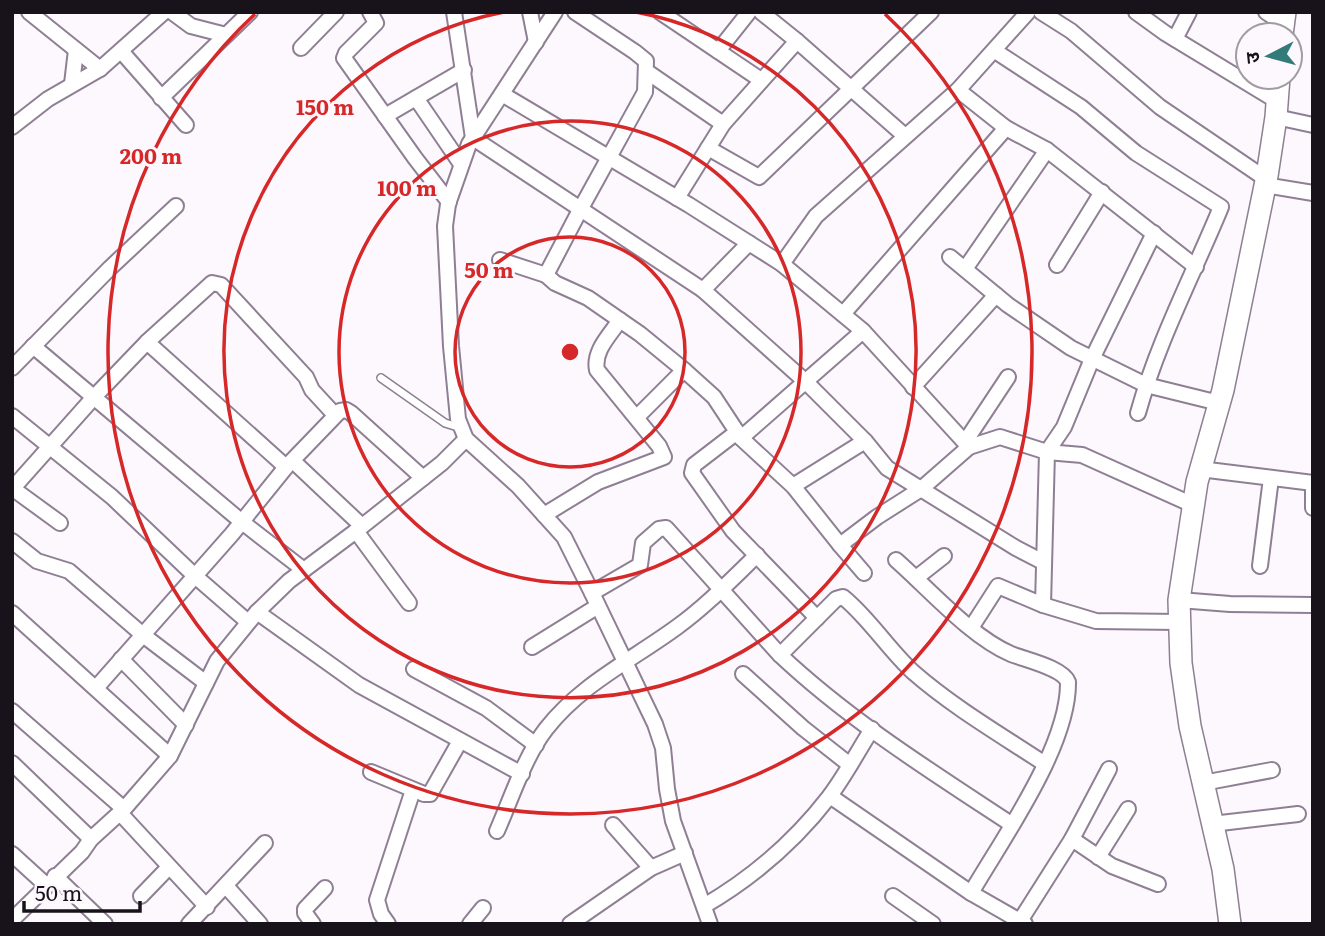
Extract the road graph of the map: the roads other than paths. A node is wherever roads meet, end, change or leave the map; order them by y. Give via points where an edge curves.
1 (29, 12) edge
2 (164, 12) edge
3 (172, 12) edge
4 (250, 12) edge
5 (336, 12) edge
6 (370, 12) edge
7 (454, 12) edge
8 (530, 12) edge
9 (555, 12) edge
10 (575, 12) edge
11 (660, 12) edge
12 (749, 12) edge
13 (761, 12) edge
14 (931, 12) edge
15 (1028, 12) edge
16 (1041, 12) edge
17 (1136, 12) edge
18 (1189, 12) edge
19 (226, 35) junction
20 (1174, 39) junction
21 (797, 41) junction
22 (536, 42) junction
23 (301, 48) dead end
24 (76, 50) junction
25 (121, 51) junction
26 (719, 51) junction
27 (995, 51) junction
28 (100, 69) junction
29 (464, 70) junction
30 (646, 71) junction
31 (761, 80) junction
32 (72, 84) junction
33 (849, 88) junction
34 (958, 90) junction
35 (1278, 91) edge
36 (502, 94) junction
37 (161, 98) junction
38 (416, 98) junction
39 (1276, 109) junction
40 (385, 116) junction
41 (723, 124) junction
42 (186, 125) dead end
43 (1313, 125) edge
44 (12, 127) edge
45 (1006, 128) junction
46 (905, 136) junction
47 (473, 138) junction
48 (708, 148) junction
49 (1047, 150) junction
50 (609, 156) junction
51 (461, 164) junction
52 (1265, 182) junction
53 (1102, 192) junction
54 (1313, 193) edge
55 (677, 198) junction
56 (449, 202) junction
57 (176, 206) dead end
58 (580, 210) junction
59 (1154, 233) junction
60 (749, 243) junction
61 (950, 257) dead end
62 (500, 260) dead end
63 (782, 264) junction
64 (1057, 265) dead end
65 (1196, 267) junction
66 (965, 269) junction
67 (546, 275) junction
68 (704, 290) junction
69 (996, 295) junction
70 (843, 314) junction
71 (620, 320) junction
72 (863, 331) junction
73 (147, 342) junction
74 (33, 346) junction
75 (1092, 359) junction
76 (12, 368) edge
77 (684, 370) junction
78 (1008, 377) dead end
79 (381, 378) dead end
80 (806, 382) junction
81 (1146, 385) junction
82 (914, 387) junction
83 (94, 396) junction
84 (1219, 402) junction
85 (1138, 412) dead end
86 (335, 415) junction
87 (12, 416) edge
88 (637, 417) junction
89 (464, 434) junction
90 (739, 435) junction
91 (865, 441) junction
92 (967, 445) junction
93 (49, 447) junction
94 (1047, 452) junction
95 (289, 464) junction
96 (1200, 469) junction
97 (423, 478) junction
98 (1271, 478) junction
99 (1313, 483) edge
100 (793, 486) junction
101 (13, 488) edge
102 (921, 489) junction
103 (1313, 490) edge
104 (1193, 505) junction
105 (1313, 508) edge
106 (544, 515) junction
107 (242, 522) junction
108 (60, 523) dead end
109 (359, 529) junction
110 (12, 541) edge
111 (840, 545) junction
112 (757, 555) junction
113 (944, 556) dead end
114 (896, 560) dead end
115 (1043, 562) junction
116 (1260, 566) dead end
117 (304, 570) junction
118 (864, 573) dead end
119 (195, 576) junction
120 (916, 578) junction
121 (721, 591) junction
122 (595, 599) junction
123 (1179, 600) junction
124 (409, 603) dead end
125 (1043, 605) junction
126 (1313, 605) edge
127 (12, 613) edge
128 (253, 617) junction
129 (817, 618) junction
130 (1179, 622) junction
131 (971, 628) junction
132 (143, 635) junction
133 (532, 647) dead end
134 (780, 655) junction
135 (121, 659) junction
136 (625, 661) junction
137 (414, 669) dead end
138 (743, 674) dead end
139 (206, 683) junction
140 (96, 688) junction
141 (12, 711) edge
142 (186, 725) junction
143 (872, 729) junction
144 (460, 741) junction
145 (536, 745) junction
146 (170, 756) junction
147 (12, 763) edge
148 (1045, 764) junction
149 (850, 765) junction
150 (1108, 769) dead end
151 (1272, 770) dead end
152 (371, 772) dead end
153 (522, 774) junction
154 (1203, 783) junction
155 (413, 790) junction
156 (830, 796) junction
157 (1128, 809) dead end
158 (122, 811) junction
159 (1298, 814) dead end
160 (1011, 824) junction
161 (1212, 824) junction
162 (613, 825) dead end
163 (497, 831) dead end
164 (91, 838) junction
165 (1072, 839) junction
166 (265, 843) dead end
167 (685, 853) junction
168 (12, 854) edge
169 (1098, 857) junction
170 (169, 867) junction
171 (651, 868) junction
172 (50, 881) junction
173 (1158, 884) dead end
174 (226, 886) junction
175 (325, 888) dead end
176 (971, 893) junction
177 (893, 896) dead end
178 (141, 897) dead end
179 (704, 906) junction
180 (207, 907) junction
181 (483, 908) dead end
182 (12, 920) edge
183 (1023, 923) edge
184 (104, 924) edge
185 (189, 924) edge
186 (260, 924) edge
187 (313, 924) edge
188 (388, 924) edge
189 (470, 924) edge
190 (570, 924) edge
191 (710, 924) edge
192 (933, 924) edge
193 (1230, 924) edge

1 - 24 street
2 - 25 street
3 - 19 street via 191,26
4 - 19 street
5 - 23 street
6 - 40 street via 376,23 344,58
7 - 29 street
8 - 22 street
9 - 22 street
10 - 30 street via 646,61
11 - 26 street
12 - 26 street
13 - 21 street
14 - 33 street
15 - 27 street
16 - 52 street via 1071,31 1160,107
17 - 20 street
18 - 20 street
19 - 37 street
20 - 39 street
21 - 31 street
21 - 33 street
22 - 36 street
24 - 28 street
24 - 32 street
25 - 28 street
25 - 37 street
26 - 31 street
27 - 34 street
27 - 65 street via 1081,107 1136,153 1221,207
28 - 32 street
29 - 38 street
29 - 47 street
30 - 41 street
30 - 50 street via 645,92
31 - 41 street
32 - 44 street
33 - 46 street
33 - 48 street via 759,177
34 - 45 street
34 - 46 street
35 - 39 street
36 - 47 street
36 - 50 street
37 - 42 street
38 - 40 street
38 - 51 street
39 - 43 street
39 - 52 street
40 - 56 street
41 - 48 street
45 - 49 street
45 - 70 street
46 - 63 street via 816,216
47 - 51 street
47 - 58 street
48 - 55 street
49 - 53 street
49 - 66 street
50 - 55 street
50 - 58 street
51 - 56 street
52 - 54 street
52 - 84 street
53 - 59 street
53 - 64 street
55 - 60 street
56 - 89 street via 445,226 451,346 458,419
57 - 74 street
58 - 67 street
58 - 68 street
59 - 65 street
59 - 75 street
60 - 63 street
60 - 68 street
61 - 66 street
62 - 67 street
63 - 70 street
65 - 81 street
66 - 69 street
67 - 71 street
68 - 80 street
69 - 75 street
69 - 82 street
70 - 72 street
71 - 77 street
71 - 88 street via 596,364
72 - 80 street
72 - 82 street
73 - 83 street
73 - 86 street via 209,284 219,283
73 - 95 street
74 - 76 street
74 - 83 street
75 - 81 street
75 - 94 street via 1064,427
77 - 88 street
77 - 90 street via 714,397
78 - 92 street
79 - 89 lane
80 - 90 street
80 - 91 street
81 - 84 street
81 - 85 street
82 - 92 street
83 - 93 street
83 - 107 street
84 - 96 street
86 - 95 street
86 - 97 street via 342,410 351,413
87 - 93 street
88 - 106 street via 664,453 663,459 598,482
89 - 97 street
89 - 106 street
90 - 100 street
90 - 112 street via 692,470 717,511
91 - 100 street
91 - 102 street via 887,468
92 - 94 street via 999,437
92 - 102 street
93 - 101 street
93 - 119 street via 112,497
94 - 104 street via 1082,455
94 - 115 street
95 - 107 street
95 - 109 street
96 - 98 street
96 - 104 street
97 - 109 street
98 - 99 street
98 - 116 street
100 - 111 street
101 - 108 street
102 - 111 street
102 - 115 street
103 - 105 street
104 - 123 street
106 - 122 street via 564,537
107 - 117 street
107 - 119 street
109 - 117 street
109 - 124 street
110 - 132 street via 37,561 69,571
111 - 118 street
112 - 121 street
112 - 129 street
113 - 120 street
114 - 120 street
115 - 125 street
117 - 128 street
119 - 128 street
119 - 132 street
120 - 131 street
121 - 122 street via 664,528 643,542 640,565
121 - 134 street
121 - 136 street
122 - 133 street
122 - 136 street
123 - 126 street
123 - 130 street
125 - 130 street via 1096,621
125 - 131 street via 998,586
127 - 140 street
128 - 139 street via 217,661
128 - 144 street via 359,685
129 - 134 street
129 - 148 street via 836,599 846,599 914,673
130 - 154 street via 1188,714
131 - 148 street via 1003,650 1067,678 1063,716
132 - 135 street
132 - 139 street
134 - 143 street
135 - 140 street
135 - 142 street
136 - 145 street via 574,699
136 - 167 street via 663,748 673,821
137 - 145 street via 485,708
138 - 149 street
139 - 142 street
140 - 146 street
141 - 158 street
142 - 146 street
143 - 149 street
143 - 160 street
144 - 153 street
144 - 155 street via 432,793
145 - 153 street
146 - 158 street
147 - 164 street
148 - 160 street
149 - 156 street
150 - 165 street
151 - 154 street
152 - 155 street
153 - 163 street
154 - 161 street
155 - 188 street via 379,890 378,907
156 - 176 street
156 - 179 street via 753,875
157 - 169 street
158 - 164 street
158 - 170 street
159 - 161 street
160 - 176 street
161 - 193 street
162 - 171 street
164 - 172 street
165 - 169 street
165 - 183 street
166 - 174 street
167 - 171 street
167 - 179 street
168 - 172 street
169 - 173 street
170 - 178 street
170 - 180 street
171 - 190 street
172 - 182 street
172 - 184 street
174 - 180 street
174 - 186 street
175 - 187 street via 305,909
176 - 183 street
177 - 192 street
179 - 191 street
180 - 185 street
181 - 189 street

